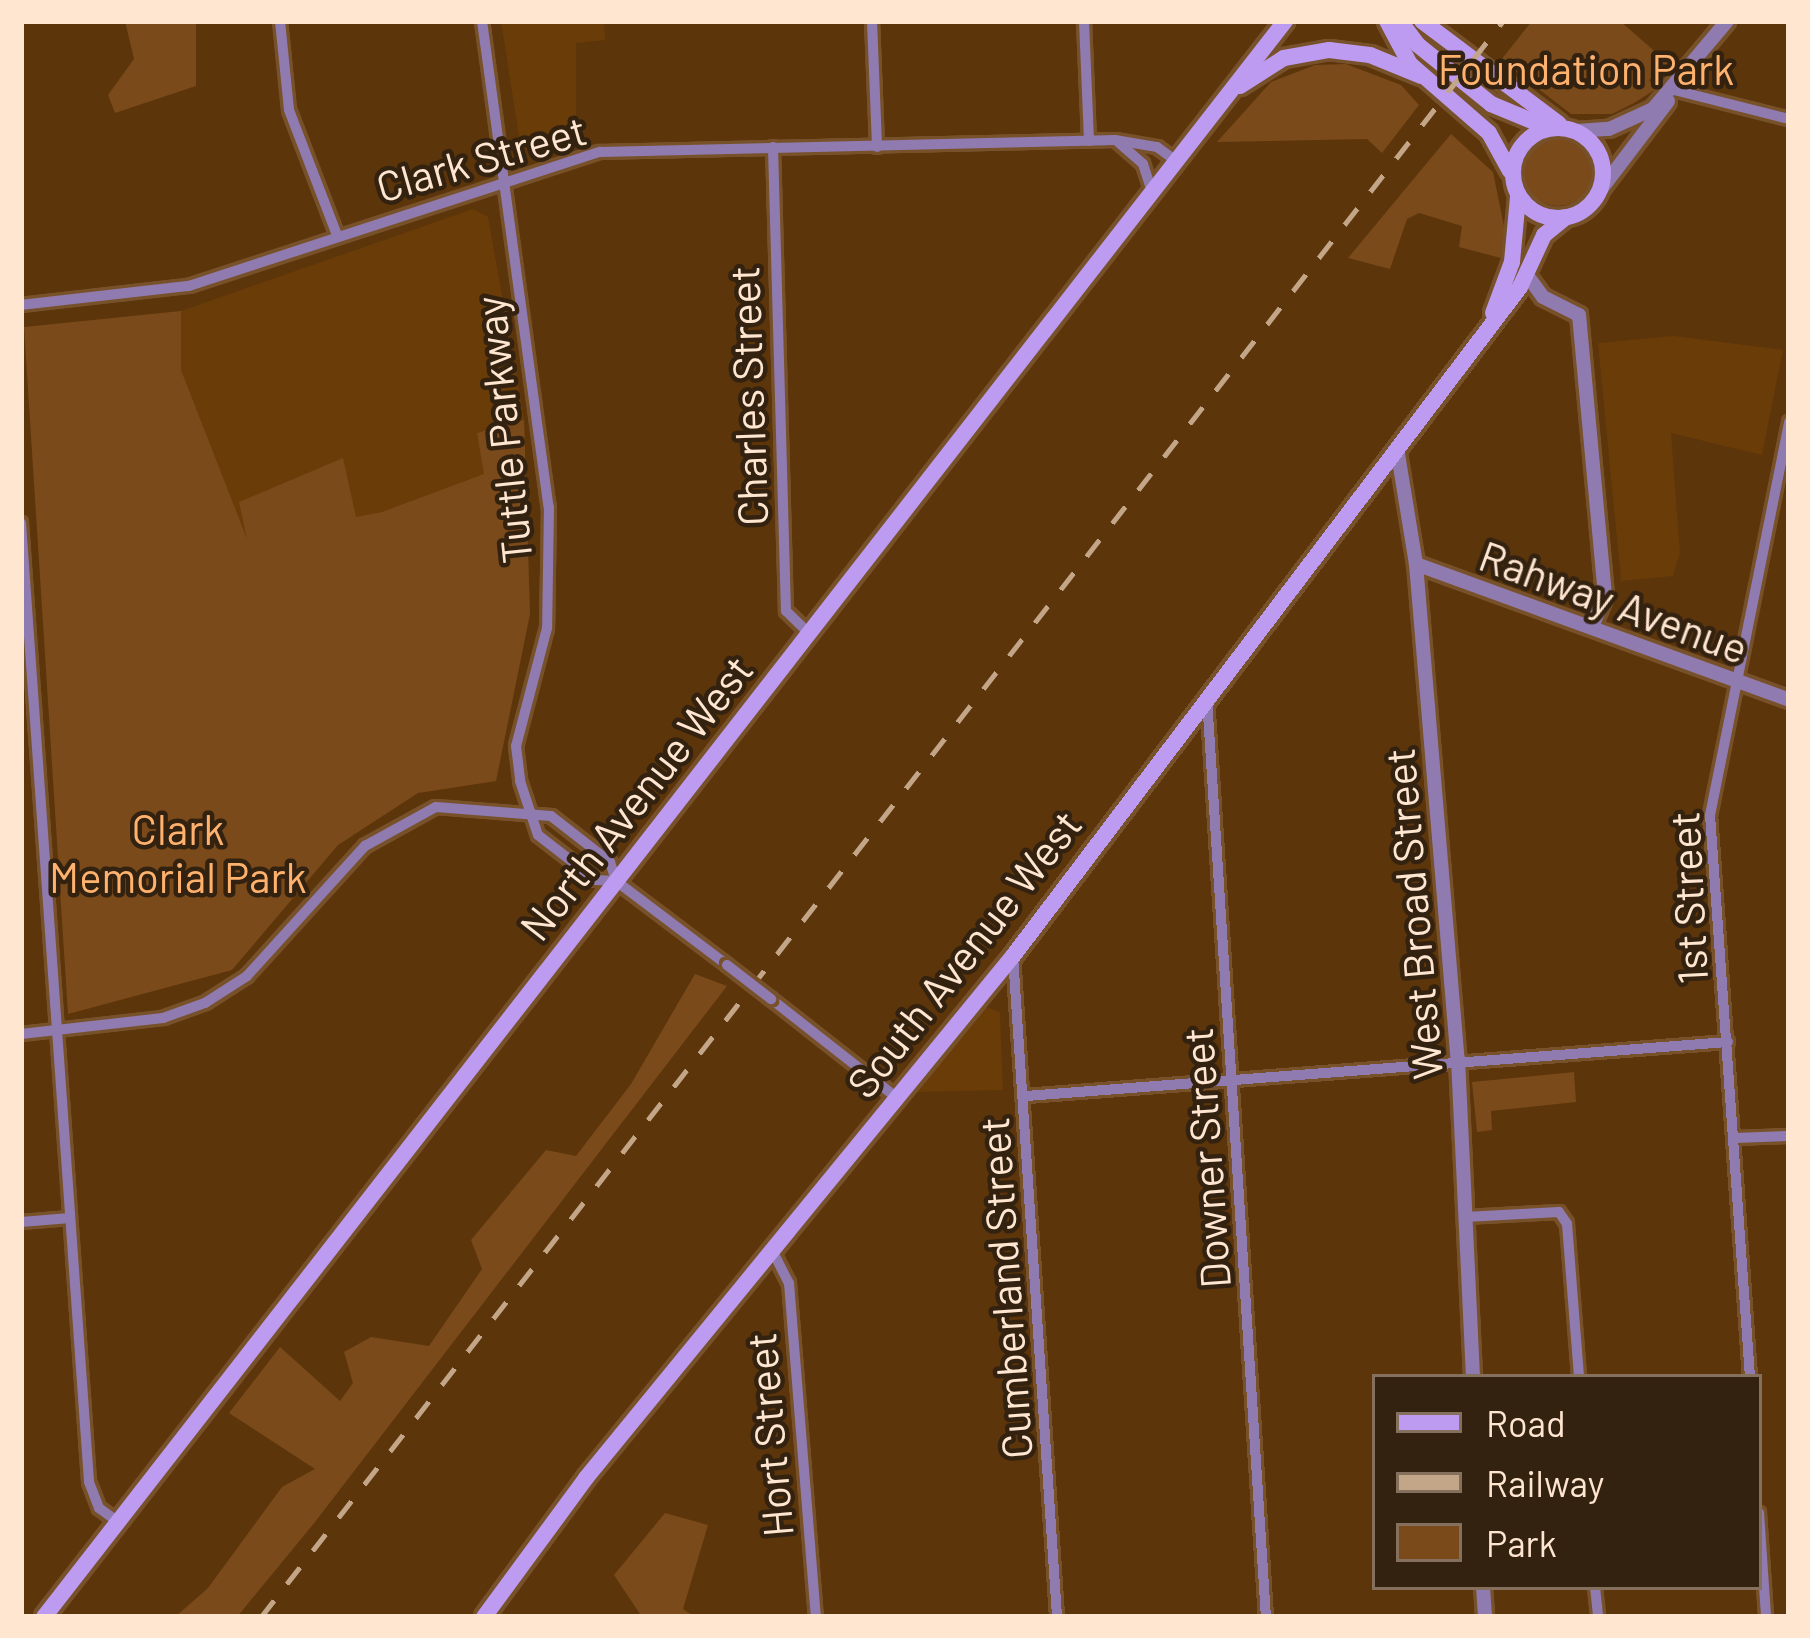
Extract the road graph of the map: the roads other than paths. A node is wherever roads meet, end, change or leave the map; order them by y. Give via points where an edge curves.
1 (280, 21) edge
2 (482, 21) edge
3 (872, 21) edge
4 (1084, 21) edge
5 (1285, 21) edge
6 (1387, 21) edge
7 (1400, 21) edge
8 (1422, 21) edge
9 (1727, 21) edge
10 (1421, 76) junction
11 (1674, 90) junction
12 (1229, 92) junction
13 (1789, 119) edge
14 (1564, 129) junction
15 (1115, 140) junction
16 (1089, 141) junction
17 (773, 147) junction
18 (877, 147) junction
19 (1176, 161) junction
20 (1512, 178) junction
21 (506, 180) junction
22 (1152, 191) junction
23 (1599, 192) junction
24 (1518, 197) junction
25 (1566, 218) junction
26 (337, 235) junction
27 (1528, 275) junction
28 (21, 305) edge
29 (1488, 326) junction
30 (1789, 422) edge
31 (1397, 448) junction
32 (21, 524) edge
33 (1416, 564) junction
34 (1592, 627) junction
35 (808, 632) junction
36 (1738, 681) junction
37 (1207, 694) junction
38 (1789, 700) edge
39 (529, 811) junction
40 (616, 881) junction
41 (1013, 956) junction
42 (53, 1032) junction
43 (21, 1034) edge
44 (1728, 1042) junction
45 (1458, 1059) junction
46 (1233, 1077) junction
47 (1026, 1096) junction
48 (896, 1097) junction
49 (1789, 1136) edge
50 (1734, 1138) junction
51 (1465, 1216) junction
52 (70, 1218) junction
53 (21, 1222) edge
54 (773, 1252) junction
55 (1473, 1374) edge
56 (1579, 1374) edge
57 (1750, 1374) edge
58 (118, 1522) junction
59 (1762, 1558) edge
60 (44, 1617) edge
61 (484, 1617) edge
62 (816, 1617) edge
63 (1058, 1617) edge
64 (1266, 1617) edge
65 (1766, 1617) edge

1 - 26 street via 289,110
2 - 21 street, Tuttle Parkway
3 - 18 street
4 - 16 street
5 - 12 main road, North Avenue West
6 - 10 main road
7 - 14 main road via 1434,60 1501,111
8 - 14 main road
9 - 11 street
10 - 12 main road via 1370,55 1311,51
10 - 20 main road via 1494,139
11 - 13 street
11 - 14 street via 1630,122
11 - 23 street
12 - 19 main road, North Avenue West
14 - 20 main road via 1520,147
14 - 23 main road via 1601,160
15 - 16 street, Clark Street
15 - 19 street, Clark Street via 1157,147
15 - 22 street via 1143,164
16 - 18 street, Clark Street
17 - 18 street, Clark Street
17 - 21 street, Clark Street via 600,152
17 - 35 street, Charles Street via 786,611
19 - 22 main road, North Avenue West
20 - 24 main road
21 - 26 street, Clark Street
21 - 39 street, Tuttle Parkway via 549,507 547,628 516,746
22 - 35 main road, North Avenue West
23 - 25 main road
24 - 25 main road via 1540,214
24 - 29 main road, South Avenue West via 1512,262
25 - 27 main road, South Avenue West via 1544,236
26 - 28 street, Clark Street via 190,286
27 - 29 main road, South Avenue West
27 - 34 street via 1543,297 1579,316 1606,596
29 - 31 main road, South Avenue West
30 - 36 street, 1st Street
31 - 33 street, West Broad Street
31 - 37 main road, South Avenue West
32 - 42 street
33 - 34 street, Rahway Avenue
33 - 45 street, West Broad Street
34 - 36 street, Rahway Avenue
35 - 40 main road, North Avenue West
36 - 38 street, Rahway Avenue
36 - 44 street, 1st Street via 1710,815
37 - 41 main road, South Avenue West
37 - 46 street, Downer Street
39 - 40 street, Tuttle Parkway via 551,816 610,862
39 - 40 street, Tuttle Parkway via 538,835 596,880
39 - 42 street, Tuttle Parkway via 462,803 403,819 364,846 247,976 205,1004 163,1018
40 - 48 street, Tuttle Parkway, bridge
40 - 58 main road, North Avenue West
41 - 47 street, Cumberland Street
41 - 48 main road, South Avenue West
42 - 43 street, Tuttle Parkway
42 - 52 street
44 - 45 street
44 - 50 street, 1st Street
45 - 46 street
45 - 51 street, West Broad Street
46 - 47 street
46 - 64 street, Downer Street
47 - 63 street, Cumberland Street
48 - 54 main road, South Avenue West
49 - 50 street
50 - 57 street, 1st Street
51 - 55 street, West Broad Street
51 - 56 street via 1559,1212
52 - 53 street
52 - 58 street via 91,1496
54 - 61 main road, South Avenue West
54 - 62 street, Hort Street via 788,1283
58 - 60 main road, North Avenue West
59 - 65 street

